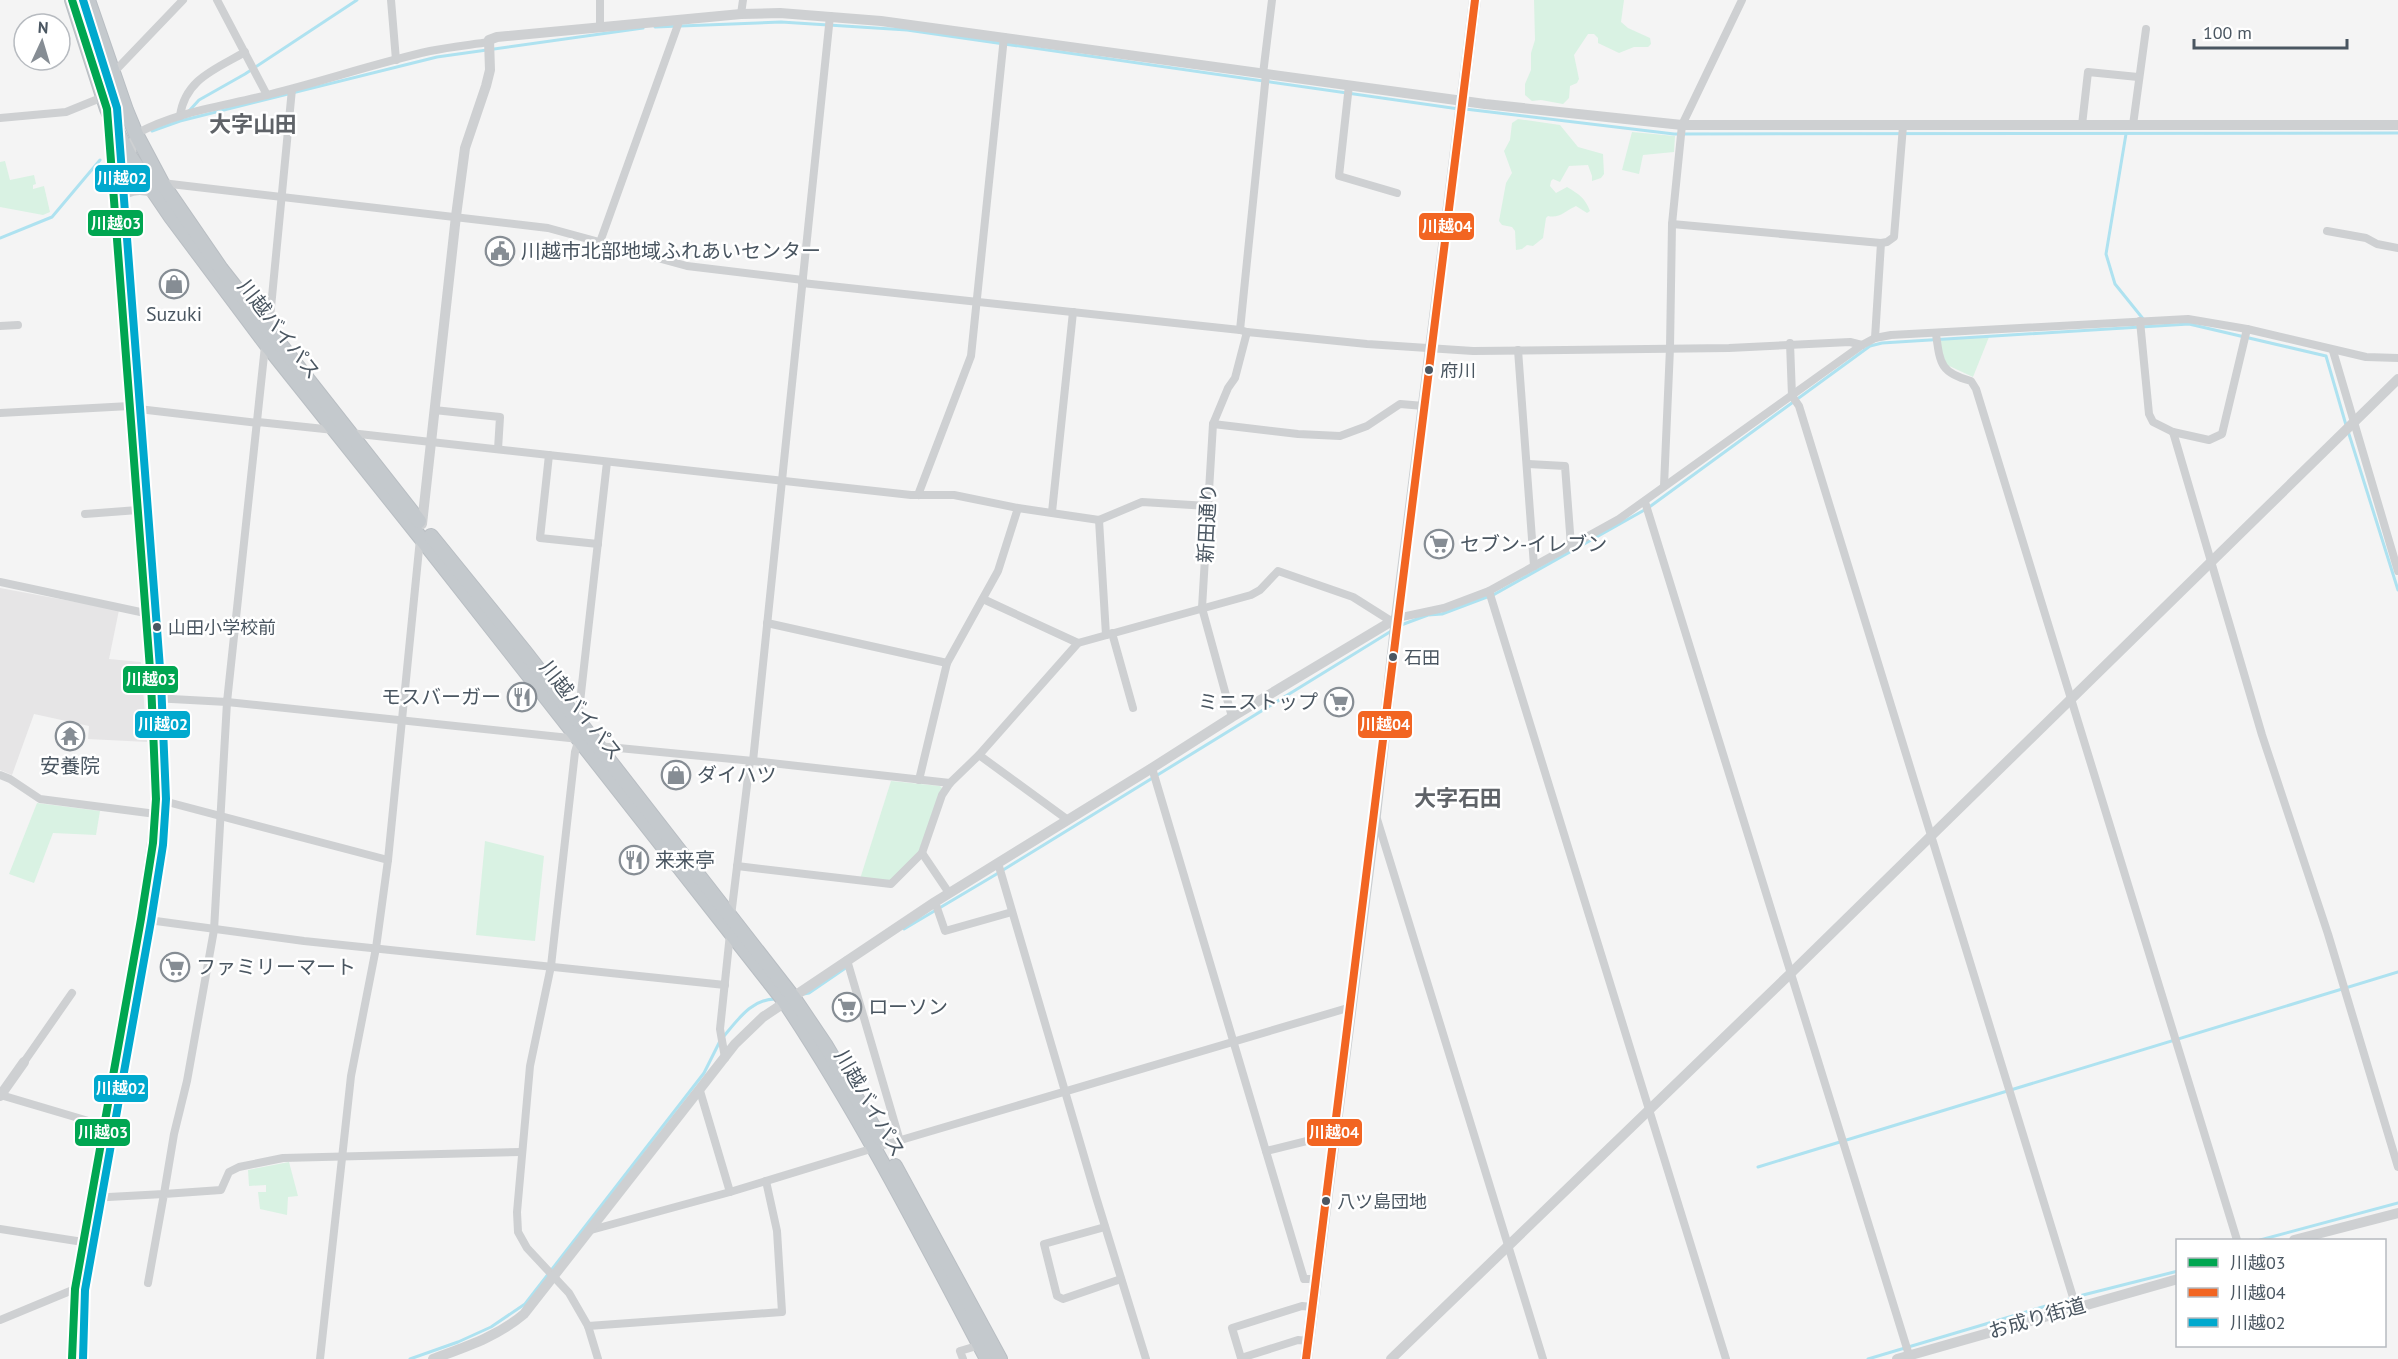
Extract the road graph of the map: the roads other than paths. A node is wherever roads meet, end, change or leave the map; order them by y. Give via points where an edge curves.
1 (72, 0) edge
2 (88, 0) edge
3 (183, 0) edge
4 (217, 0) edge
5 (391, 0) edge
6 (600, 0) edge
7 (743, 0) edge
8 (1272, 0) edge
9 (1475, 0) edge
10 (1742, 0) edge
11 (741, 14) junction
12 (830, 16) junction
13 (680, 19) junction
14 (600, 27) junction
15 (2146, 29) dead end
16 (1004, 37) junction
17 (489, 42) junction
18 (245, 52) junction
19 (396, 60) junction
20 (112, 74) junction
21 (1264, 74) junction
22 (2138, 77) junction
23 (1349, 85) junction
24 (292, 89) junction
25 (267, 96) junction
26 (1461, 101) junction
27 (105, 103) junction
28 (180, 116) junction
29 (0, 118) edge
30 (1682, 125) junction
31 (2082, 125) junction
32 (2133, 125) junction
33 (2398, 125) edge
34 (1903, 126) junction
35 (136, 134) junction
36 (129, 155) junction
37 (159, 188) junction
38 (1397, 193) dead end
39 (282, 197) junction
40 (115, 203) junction
41 (456, 216) junction
42 (1672, 224) junction
43 (2326, 231) dead end
44 (600, 242) junction
45 (1881, 243) junction
46 (2398, 248) edge
47 (802, 282) junction
48 (977, 302) junction
49 (1073, 312) junction
50 (2140, 321) junction
51 (18, 325) dead end
52 (0, 326) edge
53 (2247, 329) junction
54 (269, 330) junction
55 (1244, 331) junction
56 (1936, 333) junction
57 (1875, 338) junction
58 (266, 344) junction
59 (1790, 344) junction
60 (1862, 345) junction
61 (1670, 348) junction
62 (1431, 349) junction
63 (1518, 350) junction
64 (2333, 351) junction
65 (2398, 358) edge
66 (2398, 379) edge
67 (1792, 396) junction
68 (1424, 406) junction
69 (130, 407) junction
70 (434, 410) junction
71 (0, 413) edge
72 (258, 422) junction
73 (2354, 423) junction
74 (1213, 424) junction
75 (334, 430) junction
76 (2173, 432) junction
77 (350, 433) junction
78 (431, 441) junction
79 (498, 449) junction
80 (549, 455) junction
81 (607, 462) junction
82 (1527, 464) junction
83 (782, 480) junction
84 (1664, 486) junction
85 (918, 495) junction
86 (1645, 502) junction
87 (1208, 506) junction
88 (1018, 508) junction
89 (138, 510) junction
90 (1052, 512) junction
91 (85, 514) dead end
92 (1099, 520) junction
93 (421, 530) junction
94 (598, 543) junction
95 (1571, 546) junction
96 (2213, 561) junction
97 (1534, 566) junction
98 (2398, 571) edge
99 (0, 582) edge
100 (1489, 591) junction
101 (983, 599) junction
102 (1202, 608) junction
103 (145, 613) junction
104 (1394, 620) junction
105 (767, 623) junction
106 (1109, 634) junction
107 (1078, 643) junction
108 (947, 663) junction
109 (153, 698) junction
110 (2071, 699) junction
111 (226, 702) junction
112 (1133, 708) dead end
113 (1232, 717) junction
114 (402, 721) junction
115 (577, 721) junction
116 (579, 739) junction
117 (596, 746) junction
118 (979, 755) junction
119 (751, 761) junction
120 (1152, 768) junction
121 (0, 776) edge
122 (919, 780) junction
123 (950, 783) junction
124 (156, 799) junction
125 (156, 814) junction
126 (220, 815) junction
127 (1375, 815) junction
128 (1068, 820) junction
129 (1931, 836) junction
130 (922, 853) junction
131 (388, 860) junction
132 (998, 863) junction
133 (737, 866) junction
134 (949, 893) junction
135 (935, 902) junction
136 (1012, 912) junction
137 (731, 916) junction
138 (141, 919) junction
139 (214, 930) junction
140 (730, 932) junction
141 (376, 948) junction
142 (847, 960) junction
143 (551, 966) junction
144 (1791, 973) junction
145 (725, 985) junction
146 (72, 993) dead end
147 (789, 1000) junction
148 (1351, 1007) junction
149 (1235, 1042) junction
150 (724, 1058) junction
151 (24, 1062) joint
152 (700, 1091) junction
153 (1066, 1092) junction
154 (1, 1095) edge
155 (1649, 1110) junction
156 (102, 1125) junction
157 (1335, 1134) junction
158 (900, 1141) junction
159 (879, 1147) junction
160 (1266, 1151) junction
161 (521, 1152) junction
162 (342, 1158) junction
163 (2398, 1167) edge
164 (766, 1181) junction
165 (730, 1192) junction
166 (164, 1194) junction
167 (90, 1198) junction
168 (2398, 1213) edge
169 (1105, 1227) junction
170 (0, 1229) edge
171 (591, 1230) junction
172 (2237, 1239) edge
173 (2298, 1239) edge
174 (83, 1242) junction
175 (1508, 1244) junction
176 (555, 1276) junction
177 (1316, 1279) junction
178 (1121, 1280) junction
179 (2176, 1280) edge
180 (148, 1283) dead end
181 (75, 1289) junction
182 (2076, 1306) junction
183 (1312, 1307) junction
184 (0, 1320) edge
185 (588, 1326) junction
186 (1308, 1341) junction
187 (980, 1345) junction
188 (1909, 1355) junction
189 (72, 1359) edge
190 (320, 1359) edge
191 (433, 1359) edge
192 (598, 1359) edge
193 (963, 1359) edge
194 (987, 1359) edge
195 (999, 1359) edge
196 (1146, 1359) edge
197 (1306, 1359) edge
198 (1391, 1359) edge
199 (1543, 1359) edge
200 (1726, 1359) edge
201 (1897, 1359) edge

1 - 27 highway, 川越バイパス
2 - 20 highway, 川越バイパス
3 - 20 street
4 - 18 street
5 - 19 street
6 - 14 street
7 - 11 street
8 - 21 street, 新田通り
9 - 26 main road
10 - 30 street
11 - 12 street
11 - 13 street
12 - 16 street
12 - 47 street
13 - 14 street
13 - 44 street
14 - 17 street via 497,37
15 - 22 street
16 - 21 street
16 - 48 street
17 - 19 street
17 - 41 street via 490,70 465,148
18 - 25 street
18 - 28 street via 195,82 185,94
19 - 24 street
20 - 35 highway, 川越バイパス
21 - 23 street
21 - 55 street, 新田通り
22 - 31 street via 2088,72
22 - 32 street
23 - 26 street
23 - 38 street via 1340,176
24 - 25 street
24 - 39 street
25 - 28 street
26 - 30 street
26 - 62 main road
27 - 29 street via 66,112
27 - 36 highway, 川越バイパス
27 - 40 street
28 - 35 street
30 - 34 street
30 - 42 street
31 - 32 street
31 - 34 street
32 - 33 street
34 - 45 street via 1894,237
35 - 36 street
35 - 37 highway, 川越バイパス
36 - 37 highway, 川越バイパス
36 - 40 street
37 - 39 street
37 - 40 street via 132,190
37 - 54 highway, 川越バイパス
37 - 58 highway, 川越バイパス
39 - 41 street
39 - 54 street
40 - 69 street
41 - 44 street via 548,228
41 - 70 street
42 - 45 street
42 - 61 street
43 - 46 street
44 - 47 street via 687,267
45 - 57 street
47 - 48 street
47 - 83 street
48 - 49 street
48 - 85 street via 971,356
49 - 55 street
49 - 90 street
50 - 53 street via 2188,319
50 - 56 street
50 - 76 street via 2149,414 2153,422
51 - 52 street
53 - 64 street
53 - 76 street via 2222,434 2209,440
54 - 77 highway, 川越バイパス
55 - 62 street
55 - 74 street, 新田通り via 1235,378
56 - 57 street
56 - 110 street via 1944,369 1971,381 1976,389
57 - 60 street
58 - 72 street
58 - 75 highway, 川越バイパス
59 - 60 street
59 - 61 street
59 - 67 street
60 - 67 street
61 - 63 street
61 - 84 street
62 - 63 street
62 - 68 main road
63 - 82 street
64 - 65 street
64 - 73 street
66 - 73 street
67 - 84 street
67 - 129 street via 1799,406
68 - 74 street via 1400,404 1367,426 1340,436
68 - 104 main road
69 - 71 street
69 - 72 street
69 - 89 street
70 - 78 street
70 - 79 street via 500,417
72 - 75 street
72 - 111 street
73 - 96 street
73 - 98 street
74 - 87 street, 新田通り
75 - 93 highway, 川越バイパス
76 - 96 street
77 - 78 street
77 - 93 highway, 川越バイパス
78 - 79 street
78 - 93 street
79 - 80 street
80 - 81 street
80 - 94 street via 540,538
81 - 83 street
81 - 94 street
82 - 95 street via 1565,466
82 - 97 street
83 - 85 street
83 - 105 street
84 - 86 street
85 - 88 street via 954,495
86 - 95 street
86 - 144 street
87 - 92 street via 1142,502
87 - 102 street, 新田通り
88 - 90 street
88 - 101 street via 1006,552
89 - 91 street
89 - 103 street
90 - 92 street
92 - 106 street
93 - 114 street
93 - 115 highway, 川越バイパス
93 - 116 highway, 川越バイパス
94 - 115 street
95 - 97 street
96 - 110 street
96 - 163 street via 2262,735 2328,934
97 - 100 street
99 - 103 street
100 - 104 street via 1444,608
100 - 155 street
101 - 107 street
101 - 108 street
102 - 104 street via 1251,595 1278,572 1353,597
102 - 106 street
102 - 113 street, 新田通り
103 - 109 street
104 - 113 street
104 - 127 main road
105 - 108 street
105 - 119 street
106 - 107 street
106 - 112 street
107 - 118 street
108 - 122 street
109 - 111 street
109 - 124 street
110 - 129 street
110 - 172 street
111 - 114 street
111 - 126 street
113 - 120 street
114 - 116 street
114 - 131 street
115 - 117 highway, 川越バイパス
116 - 140 highway, 川越バイパス
116 - 143 street
117 - 119 street
117 - 137 highway, 川越バイパス
118 - 123 street
118 - 128 street
119 - 122 street
119 - 133 street
120 - 128 street
120 - 149 street
121 - 125 street via 40,799
122 - 123 street
123 - 130 street
124 - 125 street
124 - 126 street
125 - 138 street
126 - 131 street
126 - 139 street
127 - 148 main road
127 - 175 street
128 - 132 street
129 - 144 street
129 - 182 street
130 - 133 street via 891,884 884,885
130 - 134 street
131 - 141 street
132 - 134 street
132 - 136 street
133 - 137 street
134 - 135 street
135 - 136 street via 945,931
135 - 142 street
136 - 153 street
137 - 147 highway, 川越バイパス
138 - 139 street
138 - 156 street
139 - 141 street
139 - 166 street
140 - 145 street
140 - 147 highway, 川越バイパス
141 - 143 street
141 - 162 street via 351,1076
142 - 147 street
142 - 158 street
143 - 145 street
143 - 161 street via 530,1066
144 - 155 street
144 - 188 street
145 - 150 street via 720,1029
146 - 151 street
147 - 150 street via 750,1028
147 - 159 highway, 川越バイパス
148 - 149 street
148 - 157 main road
149 - 153 street
149 - 160 street
150 - 152 street
151 - 154 street
152 - 165 street
152 - 171 street
153 - 158 street
153 - 169 street
154 - 156 street
155 - 175 street
155 - 200 street
156 - 167 street
157 - 160 street
157 - 177 main road
158 - 159 street
159 - 164 street
159 - 187 highway, 川越バイパス
159 - 195 highway, 川越バイパス
160 - 177 street via 1304,1279
161 - 162 street
161 - 176 street via 518,1232 527,1248
162 - 166 street via 283,1158 229,1172 221,1190
162 - 190 street
164 - 165 street
164 - 185 street via 777,1231 782,1312
165 - 171 street
166 - 167 street
166 - 180 street
167 - 174 street
168 - 173 street
169 - 178 street
169 - 178 street via 1044,1244 1057,1296 1063,1299
170 - 174 street
171 - 176 street
174 - 181 street
175 - 198 street
175 - 199 street
176 - 185 street
176 - 191 street via 512,1325
177 - 183 main road
178 - 196 street
179 - 182 street, お成り街道
181 - 184 street
181 - 189 street
182 - 188 street, お成り街道
183 - 186 main road
183 - 186 street via 1302,1306 1232,1328 1241,1358 1298,1340
185 - 192 street
186 - 197 main road
187 - 193 street via 960,1351
187 - 194 highway, 川越バイパス
188 - 201 street, お成り街道

